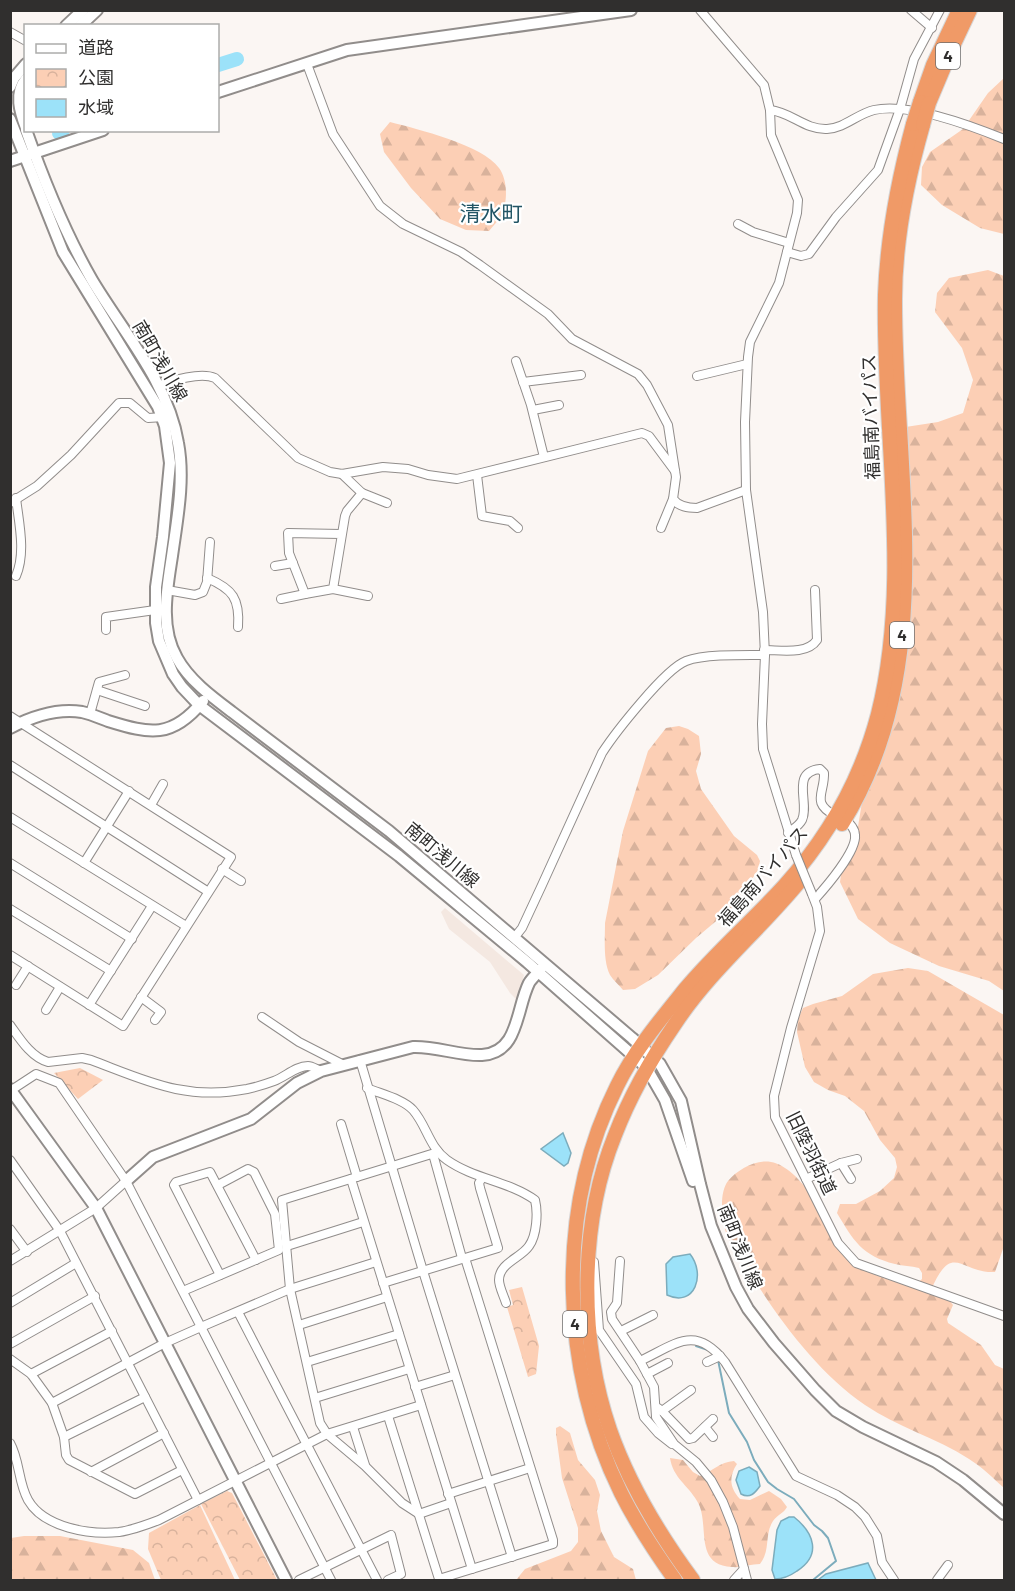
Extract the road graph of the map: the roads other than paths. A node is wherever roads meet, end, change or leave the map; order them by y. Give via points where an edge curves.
1 (83, 10) edge
2 (97, 10) edge
3 (700, 10) edge
4 (911, 10) edge
5 (940, 10) edge
6 (959, 10) edge
7 (970, 10) edge
8 (626, 11) edge
9 (68, 24) edge
10 (82, 24) edge
11 (932, 28) junction
12 (10, 32) edge
13 (24, 39) edge
14 (307, 64) junction
15 (24, 66) edge
16 (24, 81) edge
17 (10, 87) edge
18 (219, 92) edge
19 (924, 103) junction
20 (770, 110) junction
21 (900, 110) junction
22 (10, 119) edge
23 (24, 122) edge
24 (27, 132) edge
25 (98, 132) edge
26 (1005, 139) edge
27 (36, 154) junction
28 (25, 158) junction
29 (10, 161) edge
30 (738, 224) dead end
31 (788, 247) junction
32 (516, 362) dead end
33 (747, 364) junction
34 (581, 375) dead end
35 (697, 376) dead end
36 (523, 382) junction
37 (159, 386) junction
38 (559, 405) dead end
39 (532, 410) junction
40 (167, 416) junction
41 (544, 457) junction
42 (676, 472) junction
43 (342, 474) junction
44 (477, 475) junction
45 (746, 490) junction
46 (362, 493) junction
47 (673, 499) junction
48 (13, 501) edge
49 (387, 503) dead end
50 (518, 528) dead end
51 (661, 528) dead end
52 (341, 534) junction
53 (210, 542) dead end
54 (293, 563) junction
55 (275, 566) dead end
56 (16, 576) dead end
57 (207, 578) junction
58 (333, 589) junction
59 (167, 590) junction
60 (815, 590) dead end
61 (305, 594) junction
62 (368, 596) dead end
63 (281, 599) dead end
64 (155, 610) junction
65 (238, 627) dead end
66 (106, 630) dead end
67 (764, 652) junction
68 (125, 675) dead end
69 (97, 690) junction
70 (208, 694) junction
71 (199, 705) junction
72 (145, 706) dead end
73 (90, 714) junction
74 (10, 716) edge
75 (21, 723) junction
76 (10, 728) edge
77 (10, 765) edge
78 (162, 784) dead end
79 (129, 791) junction
80 (151, 805) junction
81 (10, 817) edge
82 (841, 817) junction
83 (106, 827) junction
84 (788, 833) junction
85 (10, 863) edge
86 (84, 863) junction
87 (222, 869) junction
88 (241, 881) dead end
89 (207, 891) junction
90 (814, 897) junction
91 (152, 906) junction
92 (10, 909) edge
93 (186, 926) junction
94 (514, 938) junction
95 (132, 939) junction
96 (10, 955) edge
97 (28, 966) junction
98 (542, 968) junction
99 (111, 971) junction
100 (16, 985) dead end
101 (60, 987) junction
102 (141, 997) junction
103 (89, 1005) junction
104 (46, 1010) dead end
105 (262, 1017) dead end
106 (155, 1020) dead end
107 (10, 1025) edge
108 (638, 1051) junction
109 (360, 1060) junction
110 (650, 1062) junction
111 (342, 1064) junction
112 (321, 1071) junction
113 (367, 1088) junction
114 (11, 1090) edge
115 (341, 1124) dead end
116 (435, 1153) junction
117 (857, 1159) dead end
118 (10, 1160) edge
119 (841, 1163) junction
120 (391, 1166) junction
121 (354, 1178) junction
122 (482, 1178) junction
123 (806, 1179) junction
124 (851, 1179) dead end
125 (126, 1181) junction
126 (218, 1185) junction
127 (96, 1208) junction
128 (363, 1222) junction
129 (10, 1229) edge
130 (60, 1231) junction
131 (591, 1236) junction
132 (287, 1246) junction
133 (27, 1252) junction
134 (464, 1258) junction
135 (256, 1260) junction
136 (10, 1261) edge
137 (620, 1261) dead end
138 (376, 1262) junction
139 (76, 1263) junction
140 (423, 1271) junction
141 (220, 1275) junction
142 (383, 1283) junction
143 (290, 1289) junction
144 (183, 1291) junction
145 (94, 1296) junction
146 (387, 1297) junction
147 (10, 1303) edge
148 (506, 1303) dead end
149 (238, 1312) junction
150 (653, 1315) dead end
151 (1005, 1316) edge
152 (299, 1326) junction
153 (201, 1327) junction
154 (112, 1330) junction
155 (621, 1331) junction
156 (399, 1334) junction
157 (165, 1343) junction
158 (10, 1344) edge
159 (720, 1356) junction
160 (10, 1359) edge
161 (640, 1361) junction
162 (128, 1362) junction
163 (307, 1362) junction
164 (707, 1362) dead end
165 (668, 1363) dead end
166 (410, 1369) junction
167 (31, 1374) junction
168 (647, 1374) junction
169 (455, 1375) junction
170 (415, 1387) junction
171 (691, 1390) dead end
172 (146, 1398) junction
173 (315, 1398) junction
174 (52, 1403) junction
175 (421, 1405) junction
176 (658, 1408) junction
177 (388, 1416) junction
178 (713, 1419) dead end
179 (353, 1426) junction
180 (705, 1427) junction
181 (164, 1433) junction
182 (327, 1434) junction
183 (64, 1437) junction
184 (713, 1437) dead end
185 (10, 1443) edge
186 (306, 1444) junction
187 (674, 1444) junction
188 (270, 1462) junction
189 (365, 1466) junction
190 (530, 1468) junction
191 (182, 1470) junction
192 (91, 1472) junction
193 (488, 1480) junction
194 (234, 1481) junction
195 (448, 1494) junction
196 (198, 1500) junction
197 (451, 1503) junction
198 (1004, 1512) edge
199 (419, 1514) junction
200 (361, 1550) junction
201 (512, 1557) junction
202 (948, 1565) dead end
203 (324, 1568) junction
204 (472, 1569) junction
205 (744, 1569) junction
206 (286, 1581) edge
207 (299, 1581) edge
208 (331, 1581) edge
209 (377, 1581) edge
210 (387, 1581) edge
211 (675, 1581) edge
212 (693, 1581) edge
213 (734, 1581) edge
214 (747, 1581) edge
215 (894, 1581) edge
216 (937, 1581) edge

1 - 9 street
2 - 10 street
3 - 20 street, 旧陸羽街道 via 761,80
4 - 11 street
5 - 11 street
6 - 19 highway, 福島南バイパス / 4 via 933,65
7 - 19 highway, 福島南バイパス / 4
8 - 14 street via 347,50
11 - 21 street via 914,59
12 - 13 street
14 - 18 street
14 - 42 street via 333,134 380,206 403,224 461,252 510,285 548,314 572,339 638,374 668,425
15 - 17 street
16 - 23 street, 南町浅川線 via 18,102
19 - 82 highway, 福島南バイパス / 4, bridge via 895,201 886,278 894,570 891,644 872,735
20 - 21 street via 807,126 826,129 847,124 872,110
20 - 31 street, 旧陸羽街道 via 771,135 798,200
21 - 26 street via 958,122
21 - 31 street via 878,170 808,254 801,256
22 - 28 street, 南町浅川線
24 - 27 street, 南町浅川線
25 - 27 street
27 - 28 street
27 - 37 street, 南町浅川線 via 73,246
28 - 29 street
28 - 40 street, 南町浅川線 via 63,252
30 - 31 street
31 - 33 street, 旧陸羽街道 via 773,298 753,335
32 - 36 street
33 - 35 street
33 - 45 street, 旧陸羽街道
34 - 36 street
36 - 39 street
37 - 40 street, 南町浅川線
37 - 43 street via 208,375 215,378 298,458
38 - 39 street
39 - 41 street
40 - 48 street via 148,418 130,403 119,403 38,486
40 - 59 street, 南町浅川線 via 178,444 180,484
40 - 64 street, 南町浅川線 via 170,463
41 - 42 street via 642,432
41 - 44 street
42 - 47 street
43 - 44 street via 383,467 448,479
43 - 46 street
44 - 50 street via 482,516 510,521
45 - 47 street via 697,508 683,506
45 - 67 street, 旧陸羽街道 via 763,612
46 - 49 street
46 - 52 street via 347,511
47 - 51 street
48 - 56 street via 22,553
52 - 54 street via 288,533
52 - 58 street
53 - 57 street
54 - 55 street
54 - 61 street
57 - 59 street via 200,594
57 - 65 street via 227,589 236,600
58 - 61 street
58 - 62 street
59 - 70 street, 南町浅川線 via 166,623 176,657
60 - 67 street via 815,644 808,649
61 - 63 street
64 - 66 street via 106,617
64 - 71 street, 南町浅川線 via 166,660 182,687
67 - 84 street, 旧陸羽街道 via 763,749
67 - 94 street via 685,661 673,669 612,736
68 - 69 street via 99,682
69 - 72 street
69 - 73 street
70 - 71 street
70 - 94 street, 南町浅川線 via 388,831
71 - 73 street via 162,731 150,732
71 - 98 street, 南町浅川線
73 - 75 street via 44,714
74 - 75 street
75 - 76 street
75 - 79 street
77 - 83 street
78 - 80 street
79 - 80 street
79 - 83 street
80 - 87 street via 231,856
81 - 86 street
82 - 84 street via 825,809 820,801 824,773 813,770 803,782 804,814
82 - 90 street via 853,828 854,844 846,860
82 - 108 highway, 福島南バイパス / 4 via 785,884 706,965
82 - 110 highway, 福島南バイパス / 4 via 820,856 695,997
83 - 86 street
83 - 89 street
84 - 90 street, 旧陸羽街道, bridge
85 - 95 street
86 - 91 street
87 - 88 street
87 - 89 street
89 - 93 street
90 - 123 street, 旧陸羽街道 via 820,931 791,1028 773,1109
91 - 93 street
91 - 95 street
92 - 99 street
93 - 102 street
94 - 98 street, 南町浅川線
95 - 99 street
96 - 97 street
97 - 100 street
97 - 101 street
98 - 108 street, 南町浅川線
98 - 109 street via 530,983 513,1032 501,1049 481,1055 413,1047
99 - 103 street
101 - 103 street
101 - 104 street
102 - 103 street via 123,1026
102 - 106 street via 161,1012
105 - 111 street
107 - 112 street via 34,1054 48,1062 82,1058 186,1091 248,1089 301,1067
108 - 110 street, 南町浅川線
108 - 211 highway, 福島南バイパス / 4 via 604,1114 582,1195 574,1251 574,1314 584,1391 607,1462 640,1527
109 - 111 street
109 - 113 street
110 - 131 highway, 福島南バイパス / 4 via 611,1146
110 - 198 street, 南町浅川線 via 736,1287 774,1343 836,1411 936,1462
111 - 112 street
112 - 125 street via 297,1083 251,1119 153,1157
113 - 116 street via 414,1111
113 - 120 street
114 - 125 street via 36,1074 59,1083
114 - 127 street
115 - 121 street
116 - 120 street
116 - 122 street
116 - 134 street
117 - 119 street
118 - 130 street
119 - 123 street
119 - 124 street
120 - 121 street
120 - 140 street
121 - 128 street
121 - 132 street via 282,1200
122 - 134 street via 480,1188 498,1248
122 - 148 street via 532,1197 537,1209 532,1241 504,1267 499,1280
123 - 151 street, 旧陸羽街道 via 838,1243 856,1263
125 - 127 street
125 - 144 street
126 - 135 street
126 - 135 street via 248,1169 254,1172 275,1214 279,1250
126 - 141 street via 210,1172 174,1185
127 - 130 street
127 - 157 street
128 - 132 street
128 - 138 street
129 - 133 street
130 - 133 street
130 - 139 street
131 - 187 street via 599,1330 636,1384 644,1417 657,1434
131 - 212 highway, 福島南バイパス / 4 via 589,1322 599,1392 610,1429 643,1503
132 - 143 street
133 - 136 street
134 - 140 street
134 - 190 street
135 - 141 street
137 - 155 street via 617,1303 611,1312
138 - 142 street
138 - 143 street
139 - 145 street
139 - 147 street
140 - 142 street
140 - 169 street
141 - 144 street
142 - 146 street
143 - 149 street
143 - 152 street
144 - 153 street
145 - 154 street
145 - 158 street
146 - 152 street
146 - 156 street
149 - 153 street
149 - 186 street
150 - 155 street
152 - 163 street
153 - 157 street
153 - 188 street
154 - 162 street
154 - 167 street
155 - 161 street
156 - 163 street
156 - 166 street
157 - 162 street
157 - 194 street
159 - 161 street via 705,1342 688,1340
159 - 164 street
159 - 215 street via 796,1476 837,1495 865,1517 877,1536 882,1562
160 - 167 street
161 - 168 street
162 - 172 street
162 - 174 street
163 - 173 street
165 - 168 street
166 - 170 street
166 - 173 street
167 - 174 street
168 - 176 street
169 - 170 street
169 - 193 street
170 - 175 street
171 - 176 street
172 - 181 street
172 - 183 street
173 - 182 street via 320,1423
174 - 183 street
175 - 177 street
175 - 195 street
176 - 180 street via 689,1438
176 - 187 street via 656,1417
177 - 179 street
177 - 199 street
178 - 180 street
179 - 182 street
179 - 189 street
180 - 184 street
181 - 191 street
181 - 192 street
182 - 186 street
182 - 189 street
183 - 192 street via 69,1460
185 - 196 street via 28,1501 43,1517 56,1523 119,1532 146,1526
186 - 188 street
186 - 200 street
187 - 205 street via 711,1480 726,1510
188 - 194 street
188 - 203 street
189 - 199 street via 402,1503
190 - 193 street
190 - 201 street via 553,1544
191 - 192 street via 135,1494
191 - 196 street
193 - 195 street
193 - 201 street
194 - 196 street
194 - 206 street
195 - 197 street
197 - 199 street
197 - 204 street
199 - 204 street via 439,1579
200 - 203 street
200 - 209 street
200 - 210 street via 391,1535 401,1574
201 - 204 street
202 - 216 street
203 - 207 street
203 - 208 street
205 - 213 street
205 - 214 street

